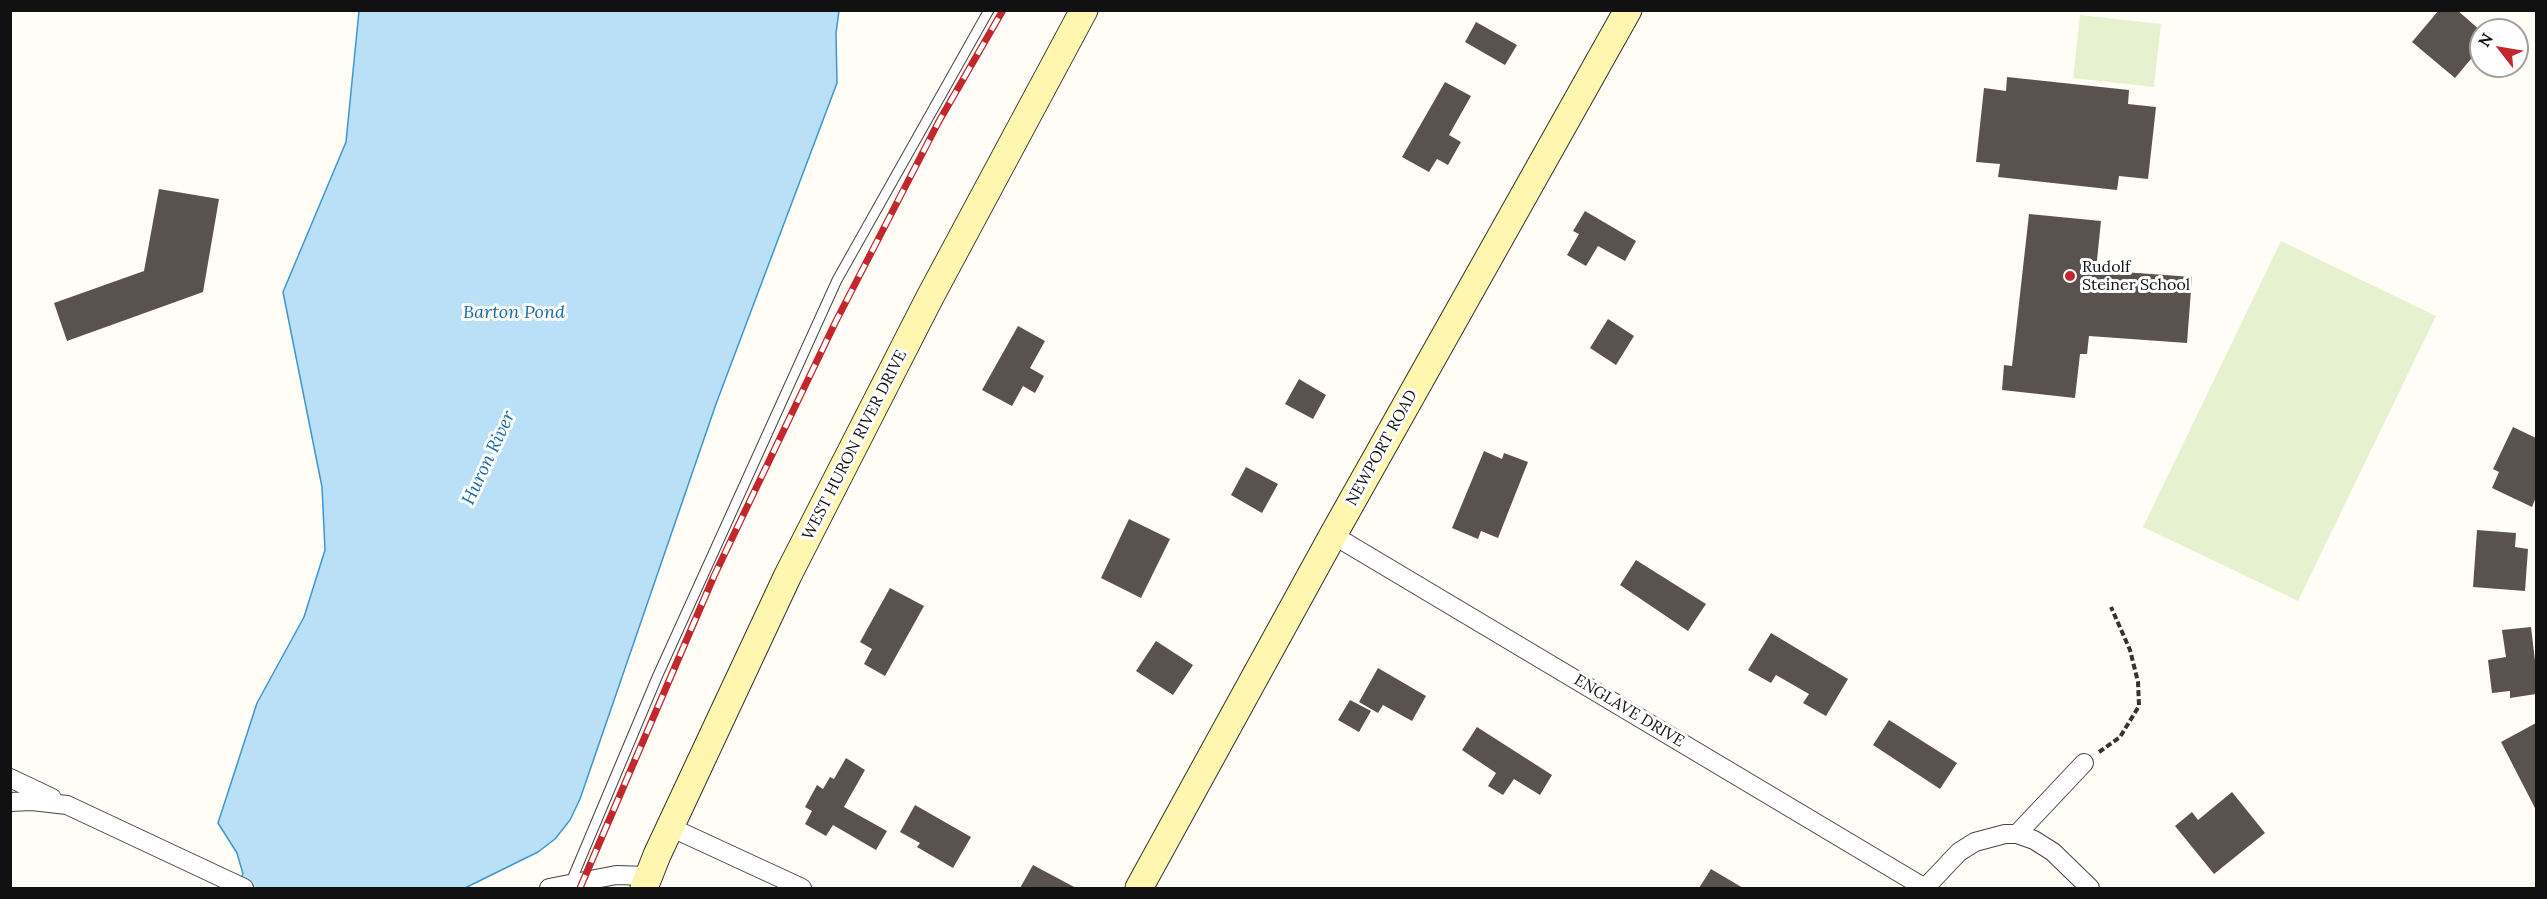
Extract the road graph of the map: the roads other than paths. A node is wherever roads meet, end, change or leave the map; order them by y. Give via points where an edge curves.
1 (989, 10) edge
2 (1084, 10) edge
3 (1628, 10) edge
4 (1333, 535) junction
5 (2084, 763) road end
6 (10, 778) edge
7 (10, 802) edge
8 (67, 805) junction
9 (670, 827) junction
10 (2017, 834) junction
11 (646, 882) edge
12 (570, 886) edge
13 (244, 888) edge
14 (549, 888) edge
15 (802, 888) edge
16 (1139, 888) edge
17 (1925, 888) edge
18 (2090, 888) edge

1 - 12 lane via 837,280 658,675
2 - 9 street, WEST HURON RIVER DRIVE via 930,297 788,575
3 - 4 street, NEWPORT ROAD
4 - 16 street, NEWPORT ROAD
4 - 17 street, ENGLAVE DRIVE
5 - 10 street
6 - 8 street
7 - 8 street
8 - 13 street
9 - 11 street, WEST HURON RIVER DRIVE
9 - 15 street
10 - 17 street via 1975,842 1959,852
10 - 18 street via 2053,852
11 - 12 street via 616,875
12 - 14 street

